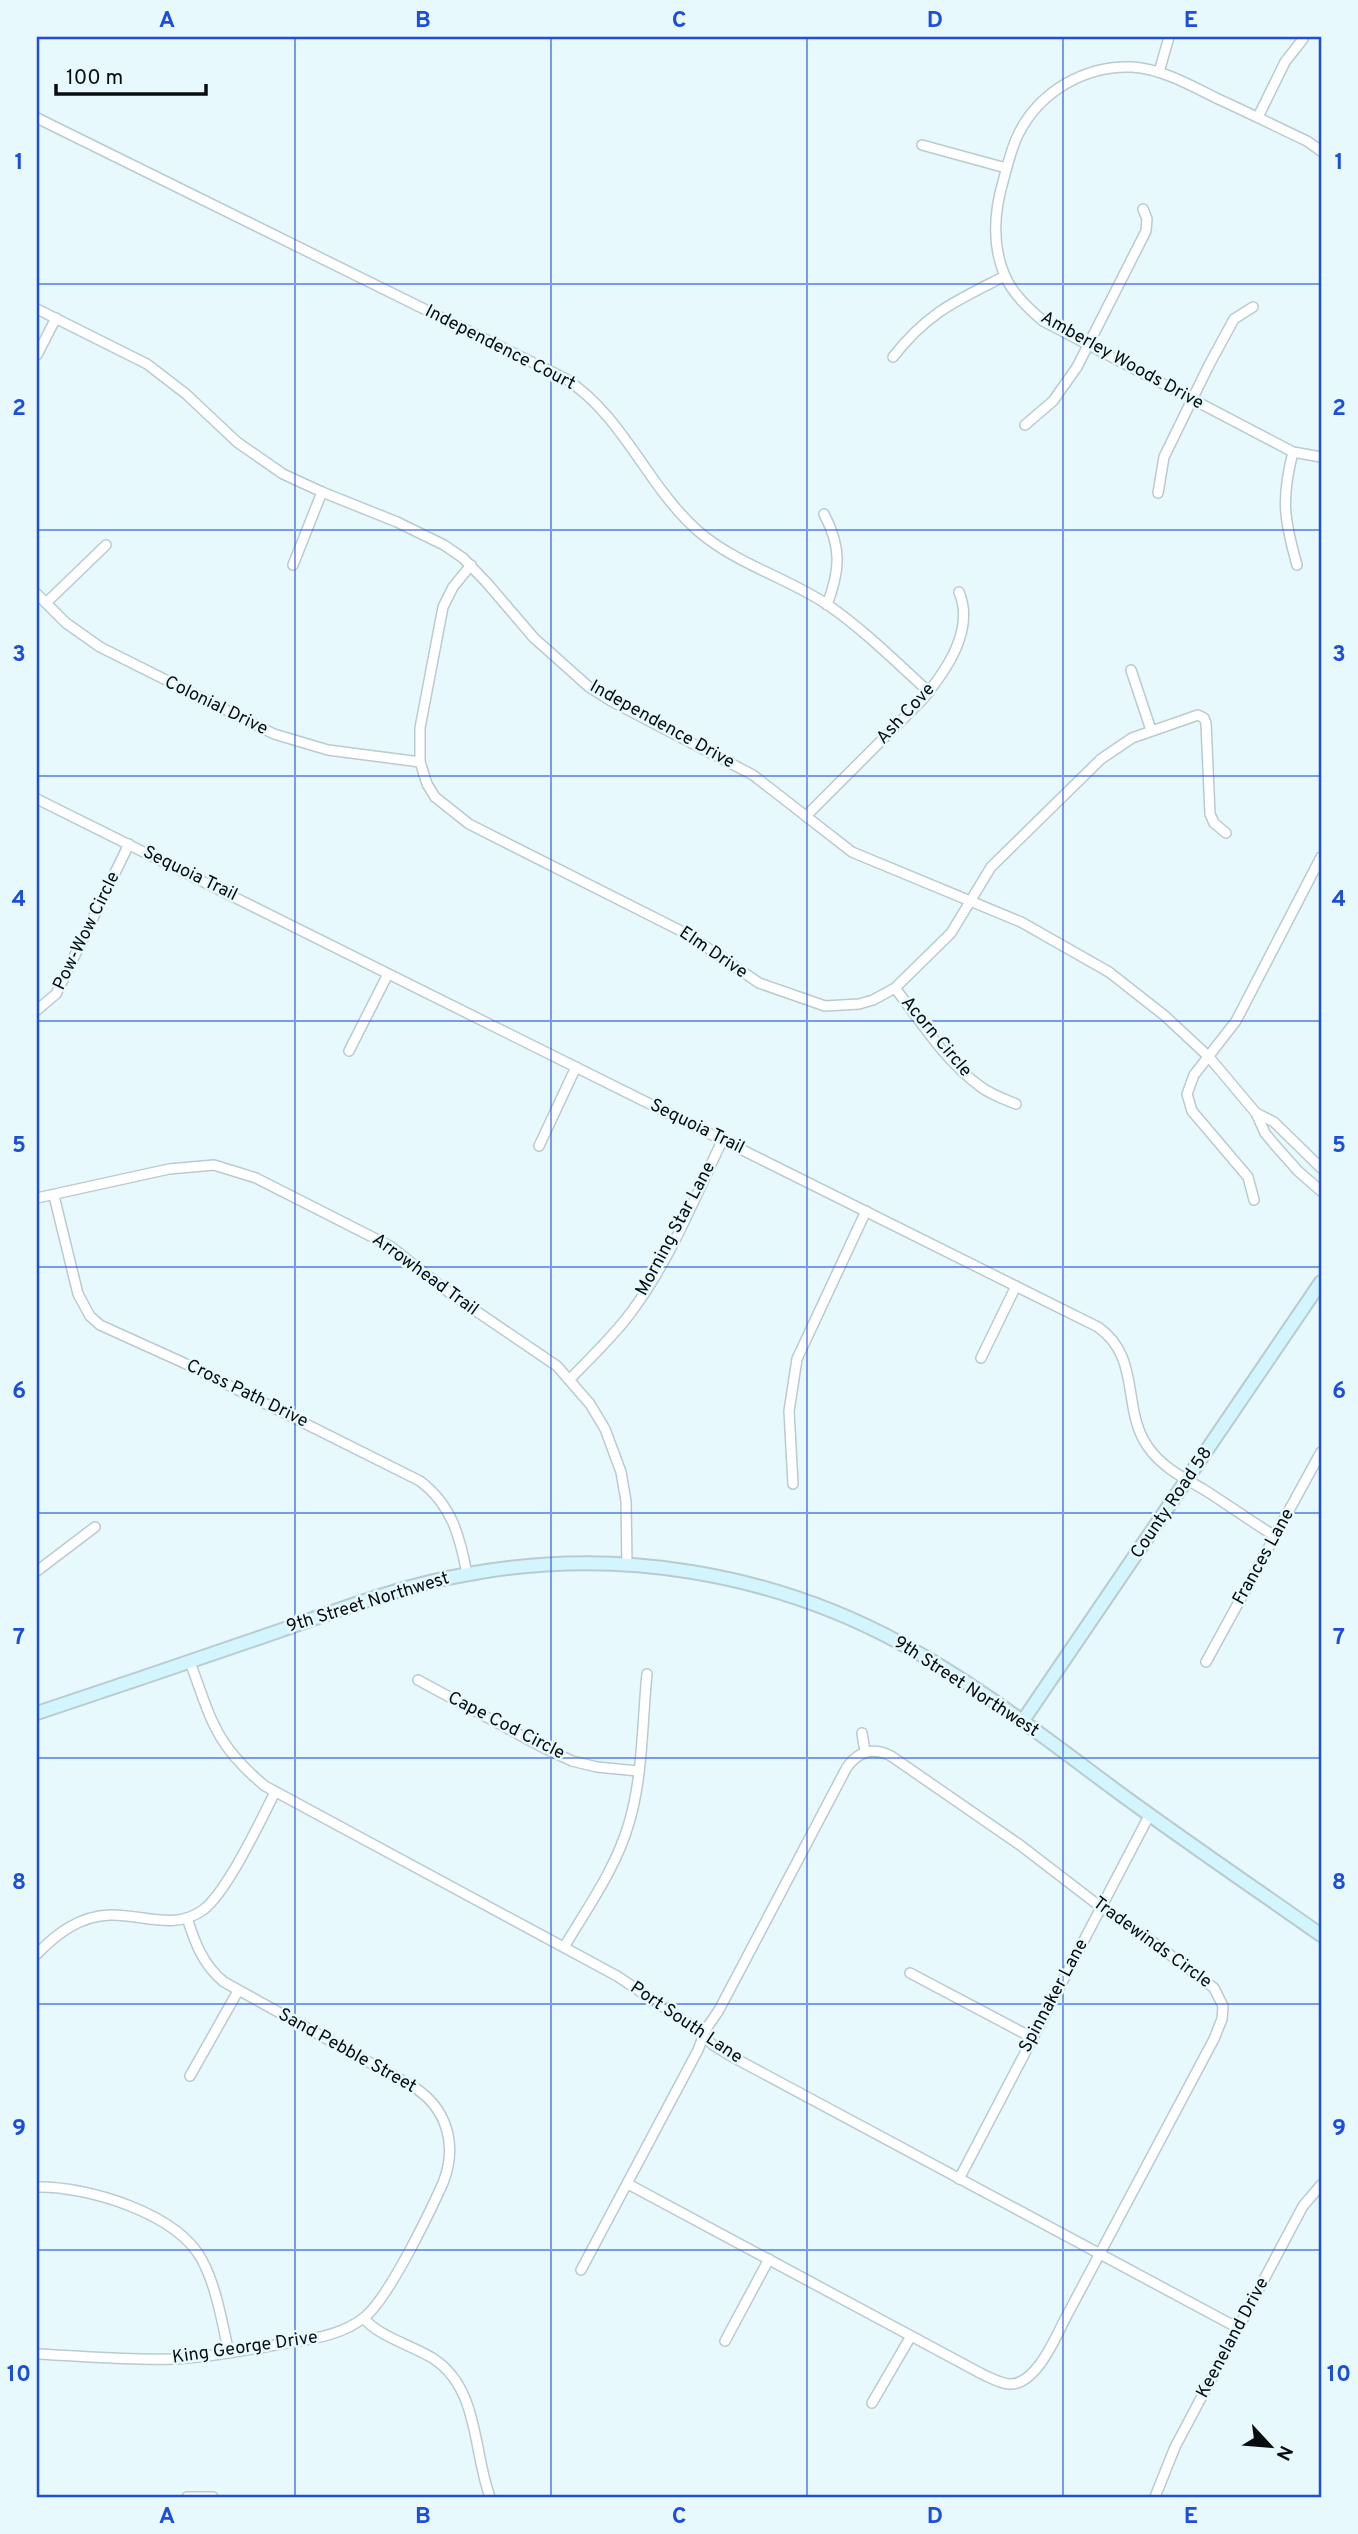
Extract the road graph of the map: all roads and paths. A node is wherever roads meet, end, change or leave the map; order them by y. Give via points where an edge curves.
1 (1169, 37) edge
2 (1303, 39) dead end
3 (1159, 72) junction
4 (1258, 117) junction
5 (37, 118) edge
6 (922, 145) dead end
7 (1321, 151) edge
8 (1006, 168) junction
9 (1143, 209) dead end
10 (1005, 276) junction
11 (1253, 307) dead end
12 (37, 309) edge
13 (56, 318) junction
14 (1088, 346) junction
15 (37, 355) edge
16 (893, 357) dead end
17 (1192, 400) junction
18 (1025, 425) dead end
19 (1293, 452) junction
20 (1321, 457) edge
21 (322, 492) junction
22 (1157, 493) dead end
23 (824, 514) dead end
24 (106, 545) dead end
25 (292, 565) dead end
26 (471, 565) junction
27 (1297, 565) dead end
28 (959, 592) dead end
29 (37, 594) edge
30 (46, 603) junction
31 (827, 605) junction
32 (1132, 670) dead end
33 (929, 692) junction
34 (1151, 730) junction
35 (420, 762) junction
36 (37, 799) edge
37 (806, 816) junction
38 (1226, 833) dead end
39 (129, 844) junction
40 (1321, 857) edge
41 (972, 900) junction
42 (388, 974) junction
43 (895, 988) junction
44 (37, 1010) edge
45 (349, 1051) dead end
46 (1209, 1058) junction
47 (576, 1068) junction
48 (1016, 1104) dead end
49 (1256, 1113) junction
50 (723, 1139) junction
51 (539, 1146) dead end
52 (1321, 1168) edge
53 (1321, 1191) edge
54 (54, 1196) junction
55 (37, 1198) edge
56 (1254, 1200) dead end
57 (866, 1211) junction
58 (1321, 1282) edge
59 (1016, 1286) junction
60 (981, 1358) dead end
61 (570, 1379) junction
62 (1321, 1452) edge
63 (1187, 1481) junction
64 (793, 1483) dead end
65 (95, 1527) dead end
66 (1275, 1536) junction
67 (627, 1564) junction
68 (37, 1570) edge
69 (467, 1574) junction
70 (190, 1662) junction
71 (1206, 1662) dead end
72 (647, 1674) dead end
73 (418, 1681) dead end
74 (37, 1713) edge
75 (1022, 1722) junction
76 (862, 1733) dead end
77 (865, 1752) junction
78 (638, 1771) junction
79 (275, 1792) junction
80 (1150, 1814) junction
81 (1102, 1908) junction
82 (187, 1918) junction
83 (1321, 1935) edge
84 (564, 1947) junction
85 (37, 1954) edge
86 (910, 1973) dead end
87 (238, 1991) junction
88 (704, 2036) junction
89 (1031, 2037) junction
90 (190, 2076) dead end
91 (959, 2179) junction
92 (628, 2184) junction
93 (1321, 2185) edge
94 (37, 2187) edge
95 (1099, 2254) junction
96 (769, 2259) junction
97 (581, 2270) dead end
98 (364, 2318) junction
99 (1238, 2328) junction
100 (911, 2336) junction
101 (725, 2341) dead end
102 (229, 2353) junction
103 (37, 2354) edge
104 (872, 2403) dead end
105 (187, 2497) edge
106 (213, 2497) edge
107 (490, 2497) edge
108 (1155, 2497) edge

1 - 3 street
2 - 4 street via 1285,62
3 - 4 street, Amberley Woods Drive
3 - 8 street, Amberley Woods Drive via 1131,67 1101,70 1060,87 1023,126
4 - 7 street, Amberley Woods Drive
5 - 31 street, Independence Court via 566,379 602,410 661,490 701,533
6 - 8 street
8 - 10 street, Amberley Woods Drive via 995,215 997,250
9 - 14 street via 1146,231
10 - 14 street, Amberley Woods Drive via 1042,321
10 - 16 street via 931,316
11 - 17 street via 1234,319
12 - 13 street, Independence Drive
13 - 15 street
13 - 21 street, Independence Drive via 147,364 262,461
14 - 17 street, Amberley Woods Drive
14 - 18 street via 1061,391
17 - 19 street, Amberley Woods Drive
17 - 22 street via 1164,457
19 - 20 street, Amberley Woods Drive
19 - 27 street via 1284,507
21 - 25 street
21 - 26 street, Independence Drive via 444,545
23 - 31 street via 838,551
24 - 30 street
26 - 35 street, Elm Drive via 443,607 420,728
26 - 37 street, Independence Drive via 534,638 589,687 752,775
28 - 33 street, Ash Cove via 965,605 962,632
29 - 30 street, Colonial Drive
30 - 35 street, Colonial Drive via 100,647 274,734 328,750
31 - 33 street, Independence Court
32 - 34 street
33 - 37 street, Ash Cove
34 - 38 street, Elm Drive via 1198,715 1204,718 1210,814
34 - 41 street, Elm Drive via 1101,759 991,867
35 - 43 street, Elm Drive via 435,797 460,818 687,934 759,983 832,1007 873,1000
36 - 39 street, Sequoia Trail
37 - 41 street, Independence Drive via 852,852
39 - 42 street, Sequoia Trail
39 - 44 street, Pow-Wow Circle via 56,994
40 - 46 street via 1236,1021
41 - 43 street, Elm Drive via 944,942
41 - 46 street, Independence Drive via 1044,933 1109,972
42 - 45 street
42 - 47 street, Sequoia Trail
43 - 48 street, Acorn Circle via 970,1079
46 - 49 street, Independence Drive
46 - 56 street via 1194,1075 1187,1094 1192,1111 1248,1177
47 - 50 street, Sequoia Trail
47 - 51 street
49 - 52 street, Independence Drive via 1274,1122
49 - 53 street, Independence Drive via 1273,1144
50 - 57 street, Sequoia Trail
50 - 61 street, Morning Star Lane via 646,1289 616,1331
54 - 55 street, Arrowhead Trail
54 - 61 street, Arrowhead Trail via 195,1165 241,1172 390,1246
54 - 69 street, Cross Path Drive via 72,1279 94,1320 420,1481 453,1520
57 - 59 street, Sequoia Trail
57 - 64 street via 797,1359 789,1411
58 - 63 street, County Road 58
59 - 60 street
59 - 63 street, Sequoia Trail via 1090,1322 1112,1339 1125,1361 1143,1440 1156,1457
61 - 67 street, Arrowhead Trail via 605,1429 621,1472
62 - 66 street, Frances Lane
63 - 66 street, Sequoia Trail
63 - 75 street, County Road 58
65 - 68 street
66 - 71 street, Frances Lane
67 - 69 street, 9th Street Northwest via 548,1564
67 - 75 street, 9th Street Northwest via 737,1581 835,1612 932,1661
69 - 70 street, 9th Street Northwest via 401,1589
70 - 74 street, 9th Street Northwest
70 - 79 street, Port South Lane via 218,1735 242,1766
72 - 78 street
73 - 78 street, Cape Cod Circle via 565,1758
75 - 80 street, 9th Street Northwest
76 - 77 street
77 - 81 street, Tradewinds Circle via 877,1750 891,1756
77 - 88 street via 848,1768
78 - 84 street via 624,1837
79 - 82 street via 215,1898
79 - 84 street, Port South Lane
80 - 81 street, Spinnaker Lane
80 - 83 street, 9th Street Northwest
81 - 89 street, Spinnaker Lane
81 - 95 street, Tradewinds Circle via 1214,1987 1223,2006 1214,2039
82 - 85 street via 161,1921 97,1916 76,1923
82 - 87 street, Sand Pebble Street via 205,1962
84 - 88 street, Port South Lane via 638,1989
86 - 89 street
87 - 90 street
87 - 98 street, Sand Pebble Street via 422,2092 447,2126 449,2162 440,2190 385,2291
88 - 91 street, Port South Lane via 729,2055
88 - 92 street
89 - 91 street, Spinnaker Lane
91 - 95 street, Port South Lane
92 - 96 street, Tradewinds Circle
92 - 97 street
93 - 99 street, Keeneland Drive via 1303,2206
94 - 102 street via 74,2188 106,2197 154,2218 186,2240 206,2270
95 - 99 street, Port South Lane
95 - 100 street, Tradewinds Circle via 1040,2364 1021,2381 1000,2382
96 - 100 street, Tradewinds Circle
96 - 101 street
98 - 102 street, King George Drive via 319,2338
98 - 107 street via 434,2359 454,2378 469,2406
99 - 108 street, Keeneland Drive via 1175,2447
100 - 104 street
102 - 103 street, King George Drive via 160,2359
105 - 106 street

